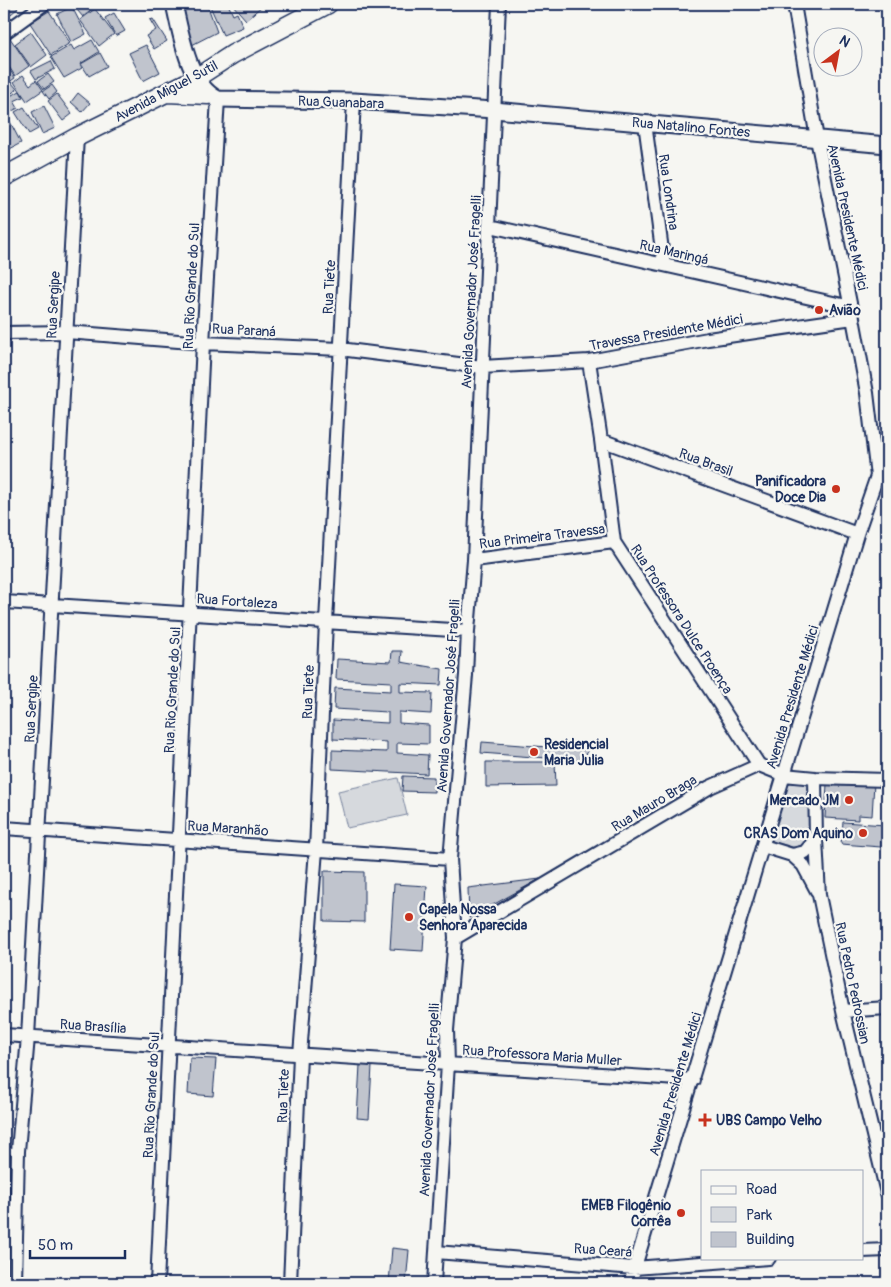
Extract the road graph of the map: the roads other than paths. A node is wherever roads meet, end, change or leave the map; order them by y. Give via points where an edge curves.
1 (44, 4) edge
2 (174, 4) edge
3 (328, 4) edge
4 (499, 4) edge
5 (794, 4) edge
6 (4, 33) edge
7 (196, 78) junction
8 (165, 93) junction
9 (213, 97) junction
10 (354, 101) junction
11 (494, 110) junction
12 (645, 123) junction
13 (77, 137) junction
14 (817, 139) junction
15 (887, 145) edge
16 (4, 177) edge
17 (490, 226) junction
18 (664, 265) junction
19 (852, 313) junction
20 (67, 332) junction
21 (4, 333) edge
22 (203, 343) junction
23 (340, 349) junction
24 (589, 361) junction
25 (482, 367) junction
26 (602, 440) junction
27 (882, 474) edge
28 (857, 534) junction
29 (614, 542) junction
30 (474, 560) junction
31 (4, 602) edge
32 (52, 605) junction
33 (191, 614) junction
34 (326, 622) junction
35 (468, 631) junction
36 (759, 765) junction
37 (784, 775) junction
38 (816, 778) junction
39 (887, 780) edge
40 (4, 828) edge
41 (40, 830) junction
42 (816, 839) junction
43 (179, 840) junction
44 (763, 846) junction
45 (316, 850) junction
46 (792, 855) junction
47 (450, 859) junction
48 (819, 895) junction
49 (455, 938) junction
50 (887, 1008) edge
51 (843, 1011) junction
52 (4, 1036) edge
53 (28, 1037) junction
54 (169, 1046) junction
55 (300, 1055) junction
56 (448, 1064) junction
57 (692, 1080) junction
58 (4, 1150) edge
59 (18, 1151) junction
60 (887, 1194) edge
61 (887, 1250) edge
62 (864, 1251) edge
63 (436, 1252) junction
64 (742, 1260) edge
65 (634, 1268) junction
66 (15, 1283) edge
67 (157, 1283) edge
68 (290, 1283) edge
69 (434, 1283) edge
70 (630, 1283) edge

1 - 6 street
2 - 7 street
3 - 7 main road, Avenida Miguel Sutil via 233,54
4 - 11 street, Avenida Governador José Fragelli
5 - 14 street, Avenida Presidente Médici
7 - 8 main road, Avenida Miguel Sutil
7 - 9 street
8 - 9 main road
8 - 13 main road, Avenida Miguel Sutil
9 - 10 street, Rua Guanabara
9 - 22 street, Rua Rio Grande do Sul
10 - 11 street, Rua Guanabara
10 - 23 street, Rua Tiete
11 - 12 street, Rua Natalino Fontes
11 - 17 street, Avenida Governador José Fragelli
12 - 14 street, Rua Natalino Fontes
12 - 18 street, Rua Londrina
13 - 16 main road, Avenida Miguel Sutil
13 - 20 street, Rua Sergipe
14 - 15 street, Rua Natalino Fontes
14 - 19 street, Avenida Presidente Médici
17 - 18 street, Rua Maringá
17 - 25 street, Avenida Governador José Fragelli
18 - 19 street, Rua Maringá
19 - 24 street, Travessa Presidente Médici
19 - 27 street, Avenida Presidente Médici
20 - 21 street, Rua Paraná
20 - 22 street, Rua Paraná
20 - 32 street, Rua Sergipe
22 - 23 street, Rua Paraná
22 - 33 street, Rua Rio Grande do Sul
23 - 25 street, Rua Paraná
23 - 34 street, Rua Tiete
24 - 25 street, Travessa Presidente Médici
24 - 26 street, Rua Professora Dulce Proença
25 - 30 street, Avenida Governador José Fragelli
26 - 28 street, Rua Brasil
26 - 29 street, Rua Professora Dulce Proença
27 - 28 street, Avenida Presidente Médici
28 - 37 street, Avenida Presidente Médici
29 - 30 street, Rua Primeira Travessa
29 - 36 street, Rua Professora Dulce Proença
30 - 35 street, Avenida Governador José Fragelli
31 - 32 street, Rua Fortaleza
32 - 33 street, Rua Fortaleza
32 - 41 street, Rua Sergipe
33 - 34 street, Rua Fortaleza
33 - 43 street, Rua Rio Grande do Sul
34 - 35 street, Rua Fortaleza
34 - 45 street, Rua Tiete
35 - 47 street, Avenida Governador José Fragelli
36 - 37 street
36 - 49 street, Rua Mauro Braga via 710,787
37 - 38 street
37 - 44 street, Avenida Presidente Médici
38 - 39 street
38 - 42 street, Rua Pedro Pedrossian
40 - 41 street, Rua Maranhão
41 - 43 street, Rua Maranhão
41 - 53 street, Rua Sergipe
42 - 46 street via 806,852
42 - 48 street, Rua Pedro Pedrossian
43 - 45 street, Rua Maranhão
43 - 54 street, Rua Rio Grande do Sul
44 - 46 street
44 - 57 street, Avenida Presidente Médici
45 - 47 street, Rua Maranhão
45 - 55 street, Rua Tiete
46 - 48 street, Rua Pedro Pedrossian via 803,865
47 - 49 street, Avenida Governador José Fragelli
48 - 51 street, Rua Pedro Pedrossian
49 - 56 street, Avenida Governador José Fragelli via 447,1030
50 - 51 street
51 - 60 street, Rua Pedro Pedrossian
52 - 53 street, Rua Brasília
53 - 54 street, Rua Brasília
53 - 59 street, Rua Sergipe
54 - 55 street, Rua Brasília
54 - 67 street, Rua Rio Grande do Sul
55 - 56 street, Rua Professora Maria Muller
55 - 68 street, Rua Tiete
56 - 57 street, Rua Professora Maria Muller
56 - 63 street, Avenida Governador José Fragelli
57 - 65 street, Avenida Presidente Médici
58 - 59 lane
59 - 66 street, Rua Sergipe
61 - 62 street
63 - 65 street, Rua Ceará
63 - 69 street, Avenida Governador José Fragelli
64 - 65 street, Rua Ceará
65 - 70 street, Avenida Presidente Médici

